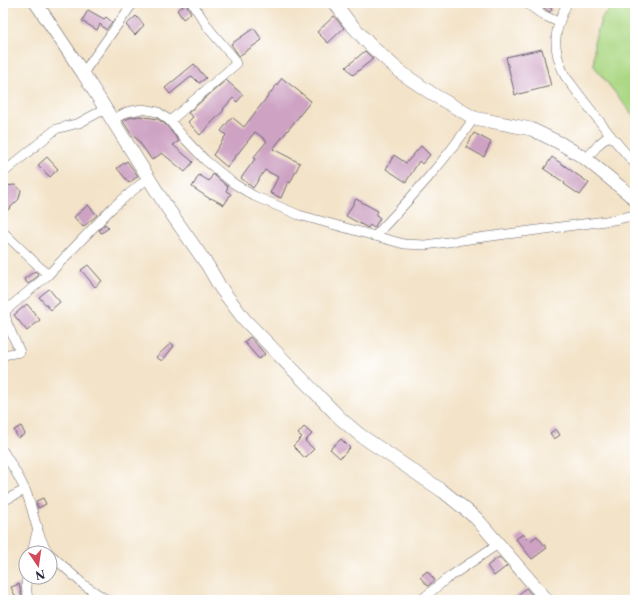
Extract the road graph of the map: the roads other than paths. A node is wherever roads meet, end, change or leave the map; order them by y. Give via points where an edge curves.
1 (36, 3) edge
2 (133, 3) edge
3 (192, 3) edge
4 (335, 3) edge
5 (526, 3) edge
6 (567, 3) edge
7 (558, 22) junction
8 (83, 73) junction
9 (109, 114) junction
10 (474, 118) junction
11 (170, 121) junction
12 (610, 135) junction
13 (586, 159) junction
14 (635, 164) edge
15 (3, 173) edge
16 (148, 178) junction
17 (635, 199) edge
18 (635, 215) edge
19 (3, 232) edge
20 (375, 236) junction
21 (48, 274) junction
22 (3, 356) edge
23 (3, 451) edge
24 (25, 490) junction
25 (3, 501) edge
26 (38, 527) junction
27 (498, 544) junction
28 (34, 545) edge
29 (45, 545) edge
30 (58, 561) edge
31 (26, 585) edge
32 (28, 600) edge
33 (107, 600) edge
34 (421, 600) edge
35 (547, 600) edge

1 - 8 street
2 - 8 street
3 - 11 street via 236,64
4 - 10 street via 362,36 403,74
5 - 7 street
6 - 7 street
7 - 12 street via 555,46 565,76
8 - 9 street
9 - 11 street via 142,109 158,112
9 - 15 street via 56,129
9 - 16 street
10 - 13 street via 531,130 560,143
10 - 20 street via 410,199
11 - 20 street via 205,160 254,196 300,215
12 - 13 street
12 - 14 street
13 - 17 street
16 - 21 street via 112,208
16 - 27 street via 239,313 302,380 360,435 444,492 476,518
18 - 20 street via 425,245 404,244
19 - 21 street
21 - 22 street via 5,311 7,323 20,352
23 - 24 street
24 - 25 street
24 - 26 street
26 - 28 street
26 - 29 street
27 - 34 street via 445,580
27 - 35 street
30 - 33 street via 84,585
31 - 32 street

